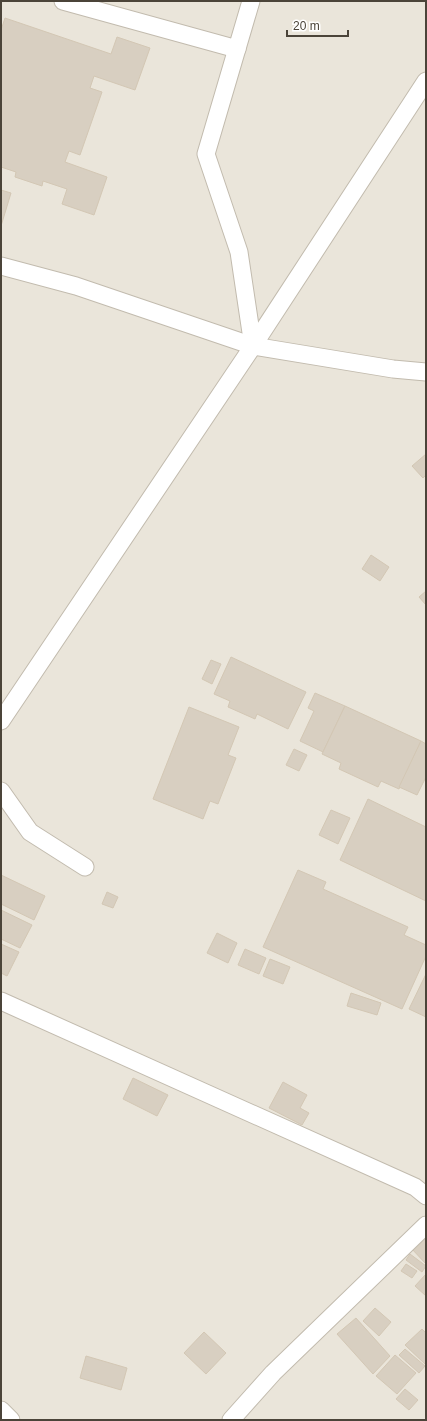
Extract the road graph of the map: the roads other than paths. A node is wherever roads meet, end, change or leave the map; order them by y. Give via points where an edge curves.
1 (63, 1) edge
2 (251, 1) edge
3 (237, 49) junction
4 (426, 81) edge
5 (1, 266) edge
6 (253, 346) junction
7 (426, 372) edge
8 (1, 722) edge
9 (1, 791) edge
10 (85, 866) dead end
11 (1, 1001) edge
12 (426, 1196) edge
13 (426, 1225) edge
14 (1, 1410) edge
15 (11, 1420) edge
16 (231, 1420) edge

1 - 3 street
2 - 3 street
3 - 6 street via 206,154 239,252
4 - 6 street
5 - 6 street via 76,286
6 - 7 street
6 - 8 street
9 - 10 street via 30,832
11 - 12 street via 415,1188
13 - 16 street via 273,1374
14 - 15 street

